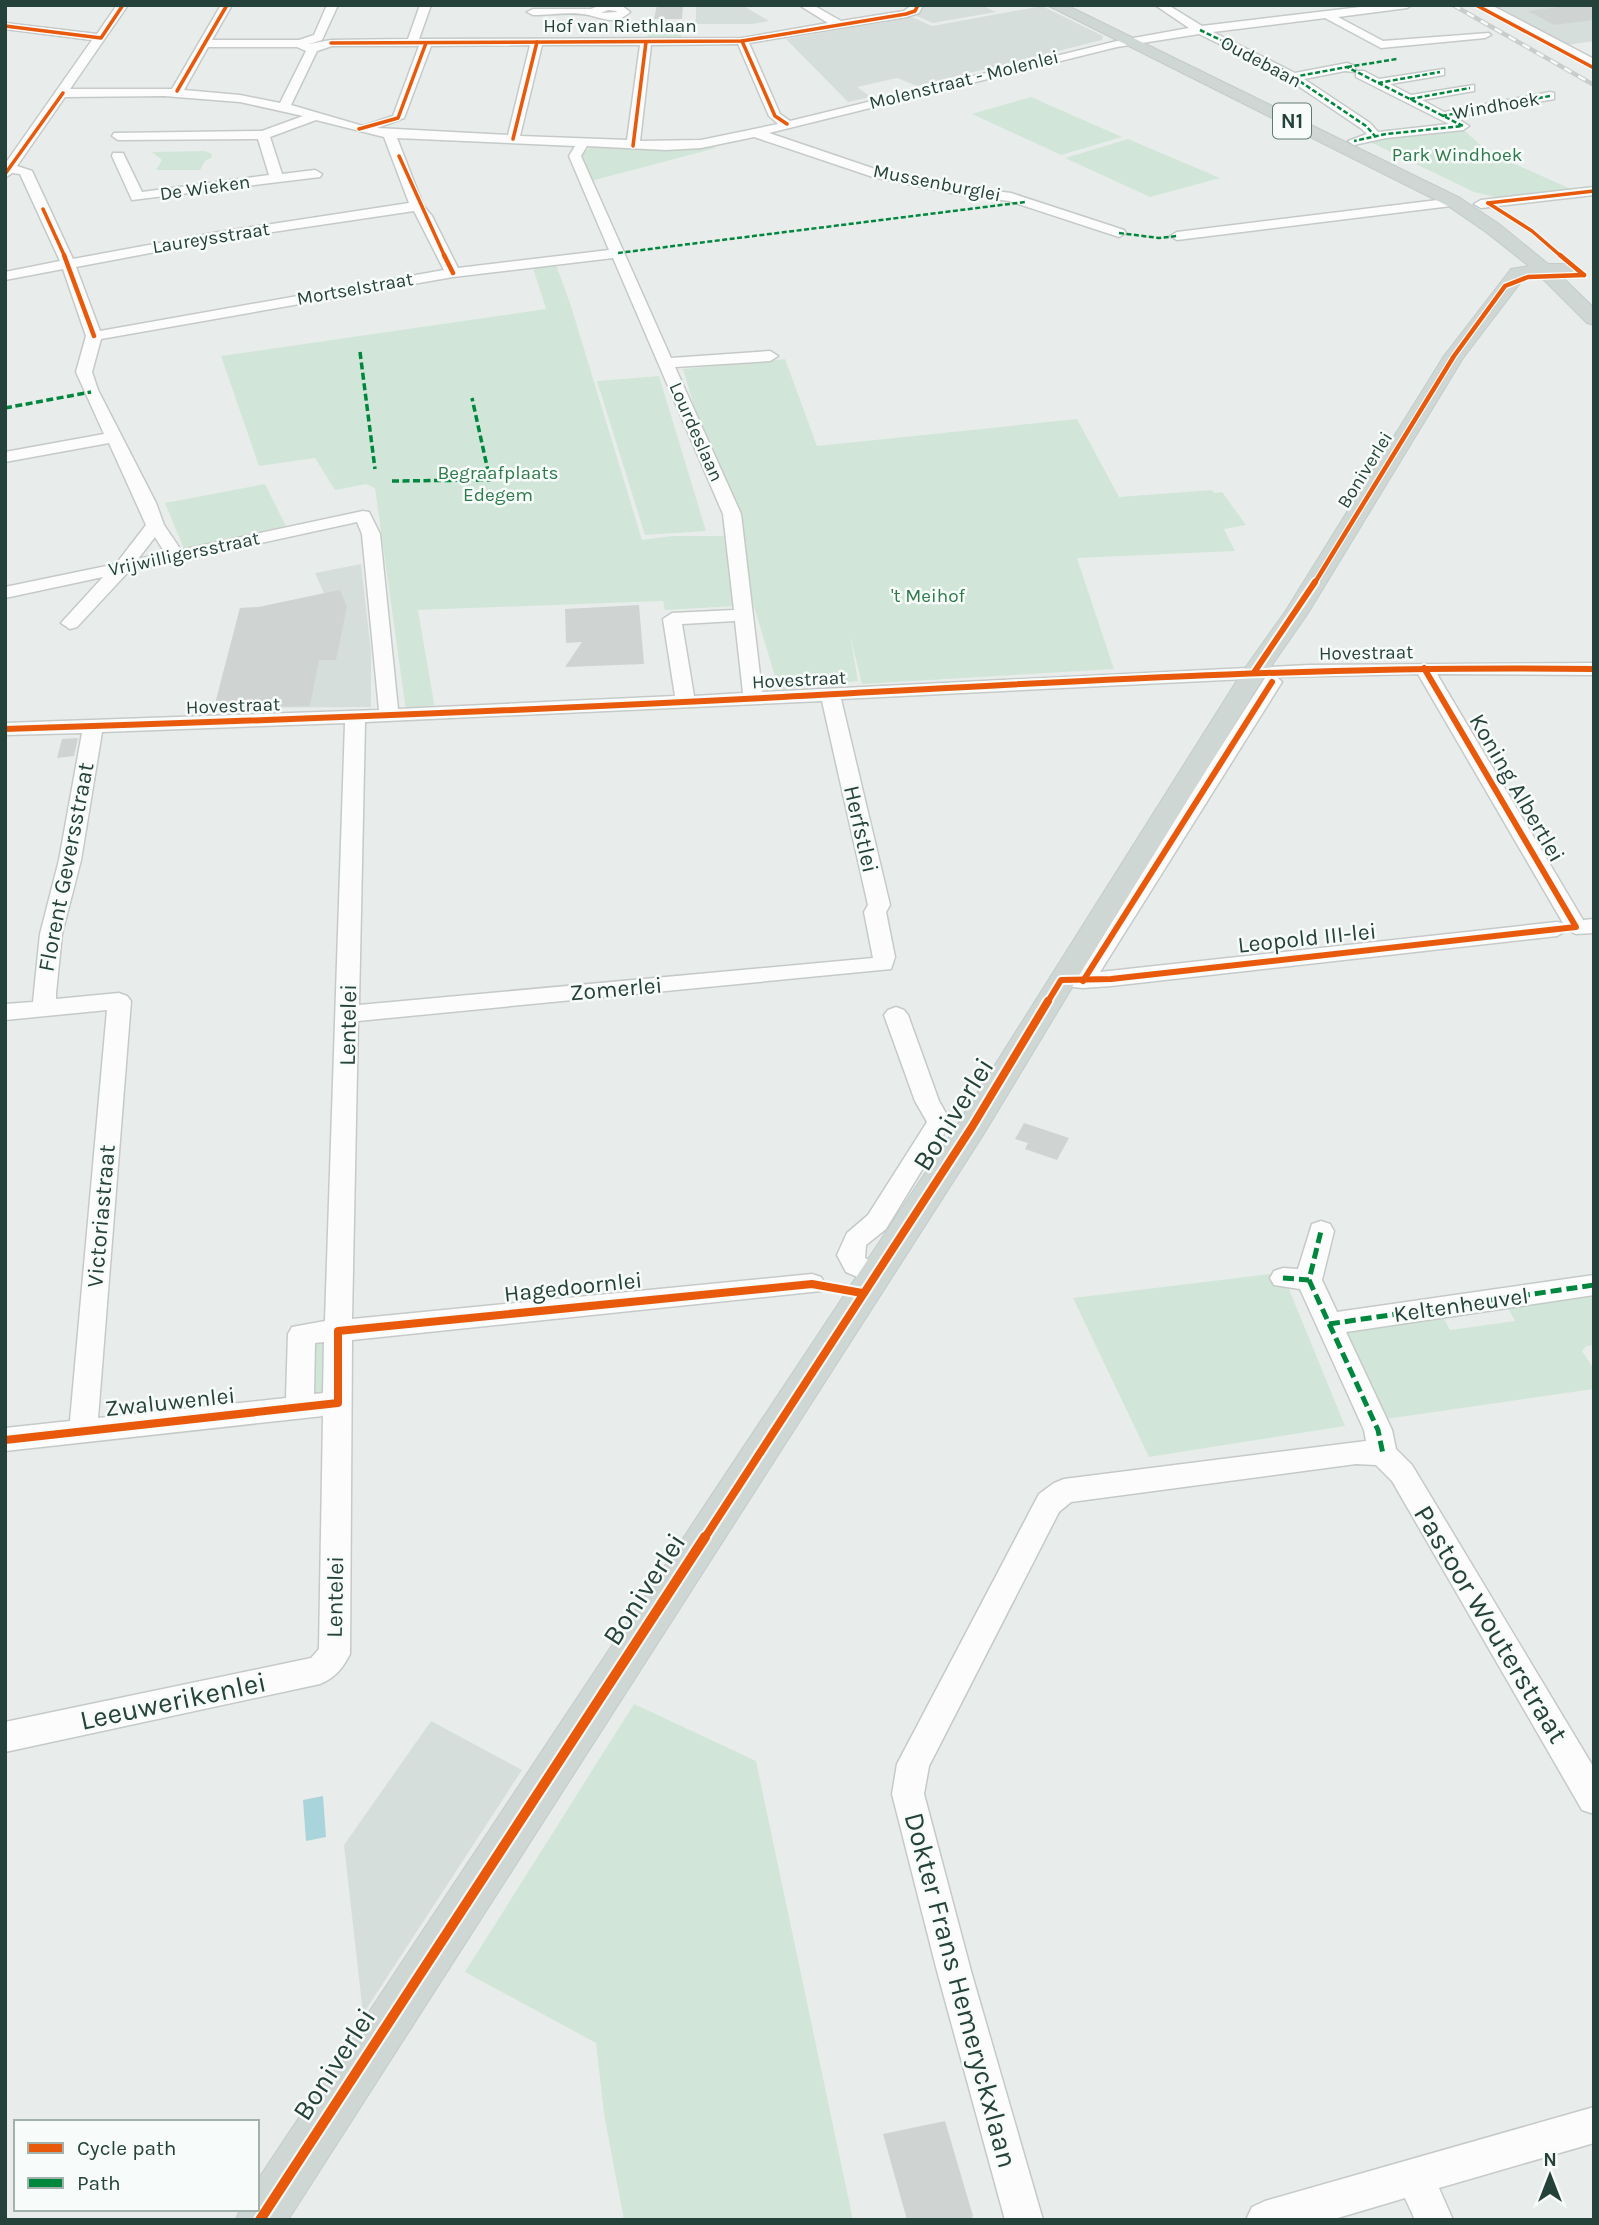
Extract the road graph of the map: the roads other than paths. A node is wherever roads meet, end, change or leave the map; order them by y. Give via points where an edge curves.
1 (124, 5) edge
2 (227, 5) edge
3 (333, 5) edge
4 (426, 5) edge
5 (804, 5) edge
6 (918, 5) edge
7 (1054, 5) edge
8 (1074, 5) edge
9 (1160, 5) edge
10 (1407, 5) edge
11 (1482, 5) edge
12 (592, 12) dead end
13 (1327, 15) junction
14 (5, 26) edge
15 (531, 26) edge
16 (841, 26) junction
17 (1200, 30) junction
18 (1485, 35) dead end
19 (101, 38) junction
20 (1136, 40) junction
21 (742, 41) junction
22 (646, 42) junction
23 (315, 43) junction
24 (412, 43) junction
25 (426, 43) junction
26 (204, 44) junction
27 (1397, 58) dead end
28 (1594, 64) edge
29 (1353, 70) junction
30 (1440, 72) dead end
31 (1293, 77) junction
32 (1378, 83) junction
33 (1470, 88) dead end
34 (64, 91) junction
35 (177, 91) junction
36 (1550, 96) dead end
37 (1410, 99) junction
38 (284, 107) junction
39 (1443, 116) junction
40 (313, 117) junction
41 (786, 124) junction
42 (359, 129) junction
43 (389, 134) junction
44 (755, 134) junction
45 (118, 135) dead end
46 (263, 135) junction
47 (413, 135) junction
48 (1375, 136) junction
49 (513, 139) junction
50 (537, 140) junction
51 (1354, 141) junction
52 (582, 144) junction
53 (633, 144) junction
54 (118, 156) dead end
55 (399, 156) junction
56 (7, 170) edge
57 (315, 174) dead end
58 (277, 178) junction
59 (1594, 191) edge
60 (1454, 202) junction
61 (1481, 204) junction
62 (417, 206) junction
63 (1119, 233) dead end
64 (1177, 236) dead end
65 (1520, 247) junction
66 (618, 253) junction
67 (68, 264) junction
68 (1552, 265) junction
69 (453, 273) junction
70 (5, 276) edge
71 (1507, 277) junction
72 (1594, 296) edge
73 (1594, 319) edge
74 (94, 336) junction
75 (770, 356) dead end
76 (666, 363) junction
77 (115, 437) junction
78 (5, 457) edge
79 (155, 525) junction
80 (176, 556) junction
81 (122, 568) junction
82 (5, 593) edge
83 (745, 615) junction
84 (70, 623) dead end
85 (1424, 668) junction
86 (1594, 669) edge
87 (1263, 677) junction
88 (830, 694) junction
89 (753, 698) junction
90 (685, 700) junction
91 (388, 716) junction
92 (355, 718) junction
93 (93, 726) junction
94 (5, 729) edge
95 (1576, 927) edge
96 (883, 964) joint
97 (1072, 980) junction
98 (45, 1008) junction
99 (5, 1012) edge
100 (349, 1014) junction
101 (896, 1014) dead end
102 (939, 1122) junction
103 (972, 1127) junction
104 (1321, 1231) dead end
105 (874, 1274) junction
106 (812, 1284) dead end
107 (1594, 1285) edge
108 (1329, 1324) junction
109 (338, 1331) junction
110 (338, 1403) junction
111 (300, 1407) junction
112 (83, 1432) junction
113 (5, 1440) edge
114 (1382, 1454) junction
115 (334, 1654) joint
116 (5, 1737) edge
117 (1594, 1799) edge
118 (1594, 2125) edge
119 (1415, 2177) junction
120 (260, 2220) edge
121 (1024, 2220) edge
122 (1265, 2220) edge
123 (1433, 2220) edge

1 - 19 street
2 - 26 street
3 - 23 street
4 - 24 street
5 - 16 street
6 - 16 street, Hof van Riethlaan via 905,14
7 - 20 main road, N1
8 - 20 main road, N1
9 - 17 street, Oudebaan
10 - 13 street, Molenstraat - Molenlei
11 - 28 street
12 - 15 street
13 - 17 street, Molenstraat - Molenlei
13 - 18 street via 1381,45
14 - 19 street
15 - 22 street, Hof van Riethlaan
15 - 25 street, Hof van Riethlaan
15 - 49 street
16 - 21 street, Hof van Riethlaan
17 - 20 street, Molenstraat - Molenlei
17 - 31 street, Oudebaan
19 - 34 street
20 - 41 street, Molenstraat - Molenlei
20 - 51 main road, N1
20 - 60 main road, N1
21 - 22 street, Hof van Riethlaan
21 - 41 street via 775,116
22 - 53 street
23 - 24 street, Hof van Riethlaan
23 - 26 street via 303,47 300,43
23 - 38 street
24 - 25 street, Hof van Riethlaan
25 - 42 street via 398,118
26 - 35 street
27 - 29 street
29 - 31 street
29 - 32 street, Windhoek
30 - 32 street, Windhoek
31 - 48 street, Oudebaan
32 - 37 street, Windhoek
33 - 37 street, Windhoek
34 - 35 street
34 - 56 street
35 - 38 street
36 - 39 street, Windhoek
37 - 39 street, Windhoek
38 - 40 street
39 - 48 street, Windhoek via 1463,126
40 - 42 street
40 - 46 street
41 - 44 street, Molenstraat - Molenlei
42 - 43 street
43 - 47 street
43 - 55 street
44 - 53 street, Molenstraat - Molenlei via 695,145
44 - 63 street, Mussenburglei via 878,174 1011,197
45 - 46 street
46 - 58 street, De Wieken
47 - 49 street
47 - 55 street
48 - 51 street
49 - 50 street
50 - 52 street
50 - 53 street
51 - 61 main road, N1
52 - 53 street
52 - 66 street, Lourdeslaan via 575,156
54 - 58 street, De Wieken via 137,197
55 - 62 street
56 - 67 street via 25,170
57 - 58 street, De Wieken
59 - 61 street
60 - 64 street
60 - 65 main road, N1
61 - 68 main road, N1
62 - 67 street, Laureysstraat
62 - 69 street
65 - 68 main road, N1
65 - 71 main road, Boniverlei
66 - 69 street, Mortselstraat
66 - 76 street, Lourdeslaan
67 - 70 street, Laureysstraat
67 - 74 street
68 - 71 main road, Boniverlei
68 - 72 main road, N1
68 - 73 main road, N1
69 - 74 street, Mortselstraat
71 - 87 main road, Boniverlei via 1296,613
74 - 77 street via 84,372
75 - 76 street
76 - 83 street, Lourdeslaan via 732,514
77 - 78 street
77 - 79 street
79 - 80 street
79 - 81 street
80 - 81 street, Vrijwilligersstraat
80 - 91 street, Vrijwilligersstraat via 363,516 371,534 382,620
81 - 82 street, Vrijwilligersstraat
81 - 84 street
83 - 89 street, Lourdeslaan
83 - 90 street via 673,619
85 - 86 street, Hovestraat
85 - 87 street, Hovestraat
85 - 95 street, Koning Albertlei
87 - 88 street, Hovestraat
87 - 97 main road, Boniverlei
88 - 89 street, Hovestraat
88 - 96 street, Herfstlei via 879,905 875,912
89 - 90 street, Hovestraat
90 - 91 street, Hovestraat
91 - 92 street, Hovestraat
92 - 93 street, Hovestraat
92 - 100 street, Lentelei
93 - 94 street, Hovestraat
93 - 98 street, Florent Geversstraat via 43,989
95 - 97 street, Leopold III-lei
96 - 100 street, Zomerlei
97 - 103 main road, Boniverlei
98 - 99 street
98 - 112 street, Victoriastraat via 119,1001
100 - 109 street, Lentelei
101 - 102 street
102 - 103 street
102 - 105 street, Boniverlei via 877,1222 862,1230 852,1245 855,1265
103 - 105 main road, Boniverlei
104 - 108 street via 1296,1279
105 - 120 main road, Boniverlei
106 - 109 street, Hagedoornlei
107 - 108 street, Keltenheuvel
108 - 114 street via 1378,1430
109 - 110 street, Lentelei
109 - 111 street via 302,1334
110 - 111 street, Zwaluwenlei
110 - 115 street, Lentelei
111 - 112 street, Zwaluwenlei
112 - 113 street, Zwaluwenlei
114 - 117 street, Pastoor Wouterstraat via 1402,1473
114 - 121 street, Dokter Frans Hemeryckxlaan via 1356,1452 1064,1491 1049,1503 913,1764 908,1794
115 - 116 street, Leeuwerikenlei via 320,1670
118 - 119 street
119 - 122 street
119 - 123 street

